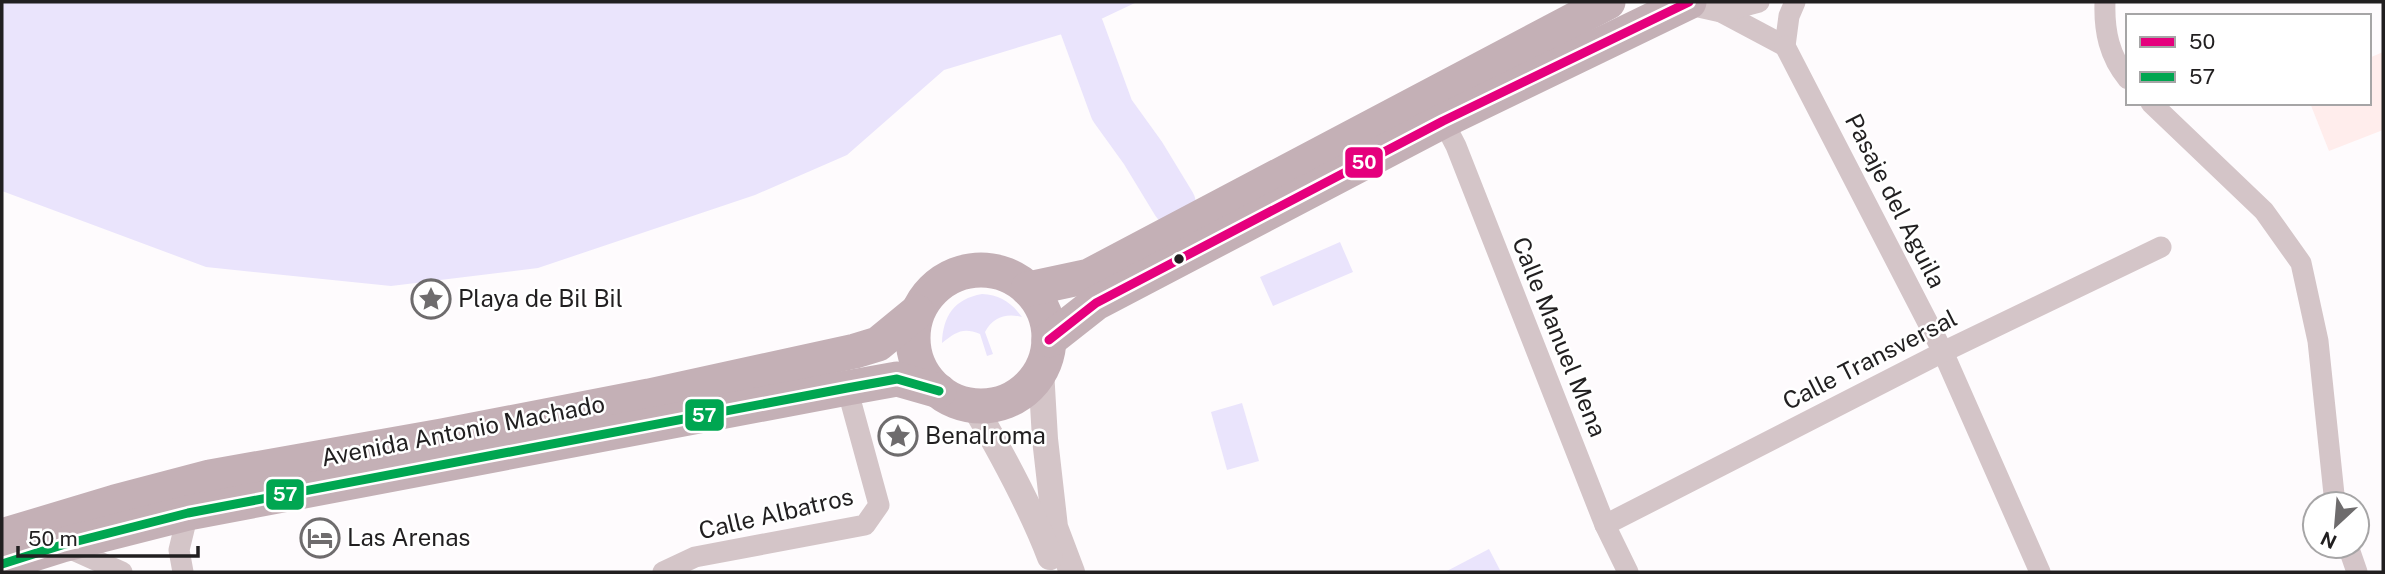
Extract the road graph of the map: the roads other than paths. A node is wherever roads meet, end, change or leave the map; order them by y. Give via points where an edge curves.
1 (1608, 2) edge
2 (1759, 2) edge
3 (1795, 2) edge
4 (2105, 2) edge
5 (1687, 3) edge
6 (1721, 12) junction
7 (1785, 46) junction
8 (2126, 76) edge
9 (2153, 105) edge
10 (1443, 121) junction
11 (2161, 247) dead end
12 (1028, 289) junction
13 (917, 312) junction
14 (1943, 352) junction
15 (1045, 355) junction
16 (847, 388) junction
17 (939, 391) junction
18 (974, 406) junction
19 (2333, 490) edge
20 (188, 513) junction
21 (1605, 525) junction
22 (2, 536) edge
23 (62, 545) junction
24 (2, 564) edge
25 (697, 565) edge
26 (122, 572) edge
27 (183, 572) edge
28 (663, 572) edge
29 (1055, 572) edge
30 (1072, 572) edge
31 (1628, 572) edge
32 (2040, 572) edge

1 - 12 main road via 1089,276
2 - 6 street
3 - 7 street
4 - 8 street via 2106,35
5 - 6 street
5 - 10 main road
6 - 7 street
7 - 14 street, Pasaje del Aguila
9 - 19 street via 2264,211 2301,263 2318,341
10 - 15 main road via 1096,303
10 - 21 street, Calle Manuel Mena
11 - 14 street, Calle Transversal
12 - 13 main road via 1010,276 966,271 929,293
12 - 15 main road via 1047,321
13 - 17 main road via 915,355 924,375
13 - 22 main road, Avenida Antonio Machado via 878,344 855,351 636,399 210,477
14 - 21 street, Calle Transversal
14 - 32 street, Pasaje del Aguila
15 - 18 main road via 1031,384 1015,397
15 - 30 street via 1055,527
16 - 17 main road, Avenida Antonio Machado via 897,379
16 - 20 main road, Avenida Antonio Machado
16 - 25 street, Calle Albatros via 879,505 865,525
17 - 18 main road
18 - 29 street via 1042,536
20 - 23 main road, Avenida Antonio Machado
20 - 27 street via 179,550
21 - 31 street, Calle Manuel Mena
23 - 24 main road, Avenida Antonio Machado
23 - 26 street
25 - 28 street

